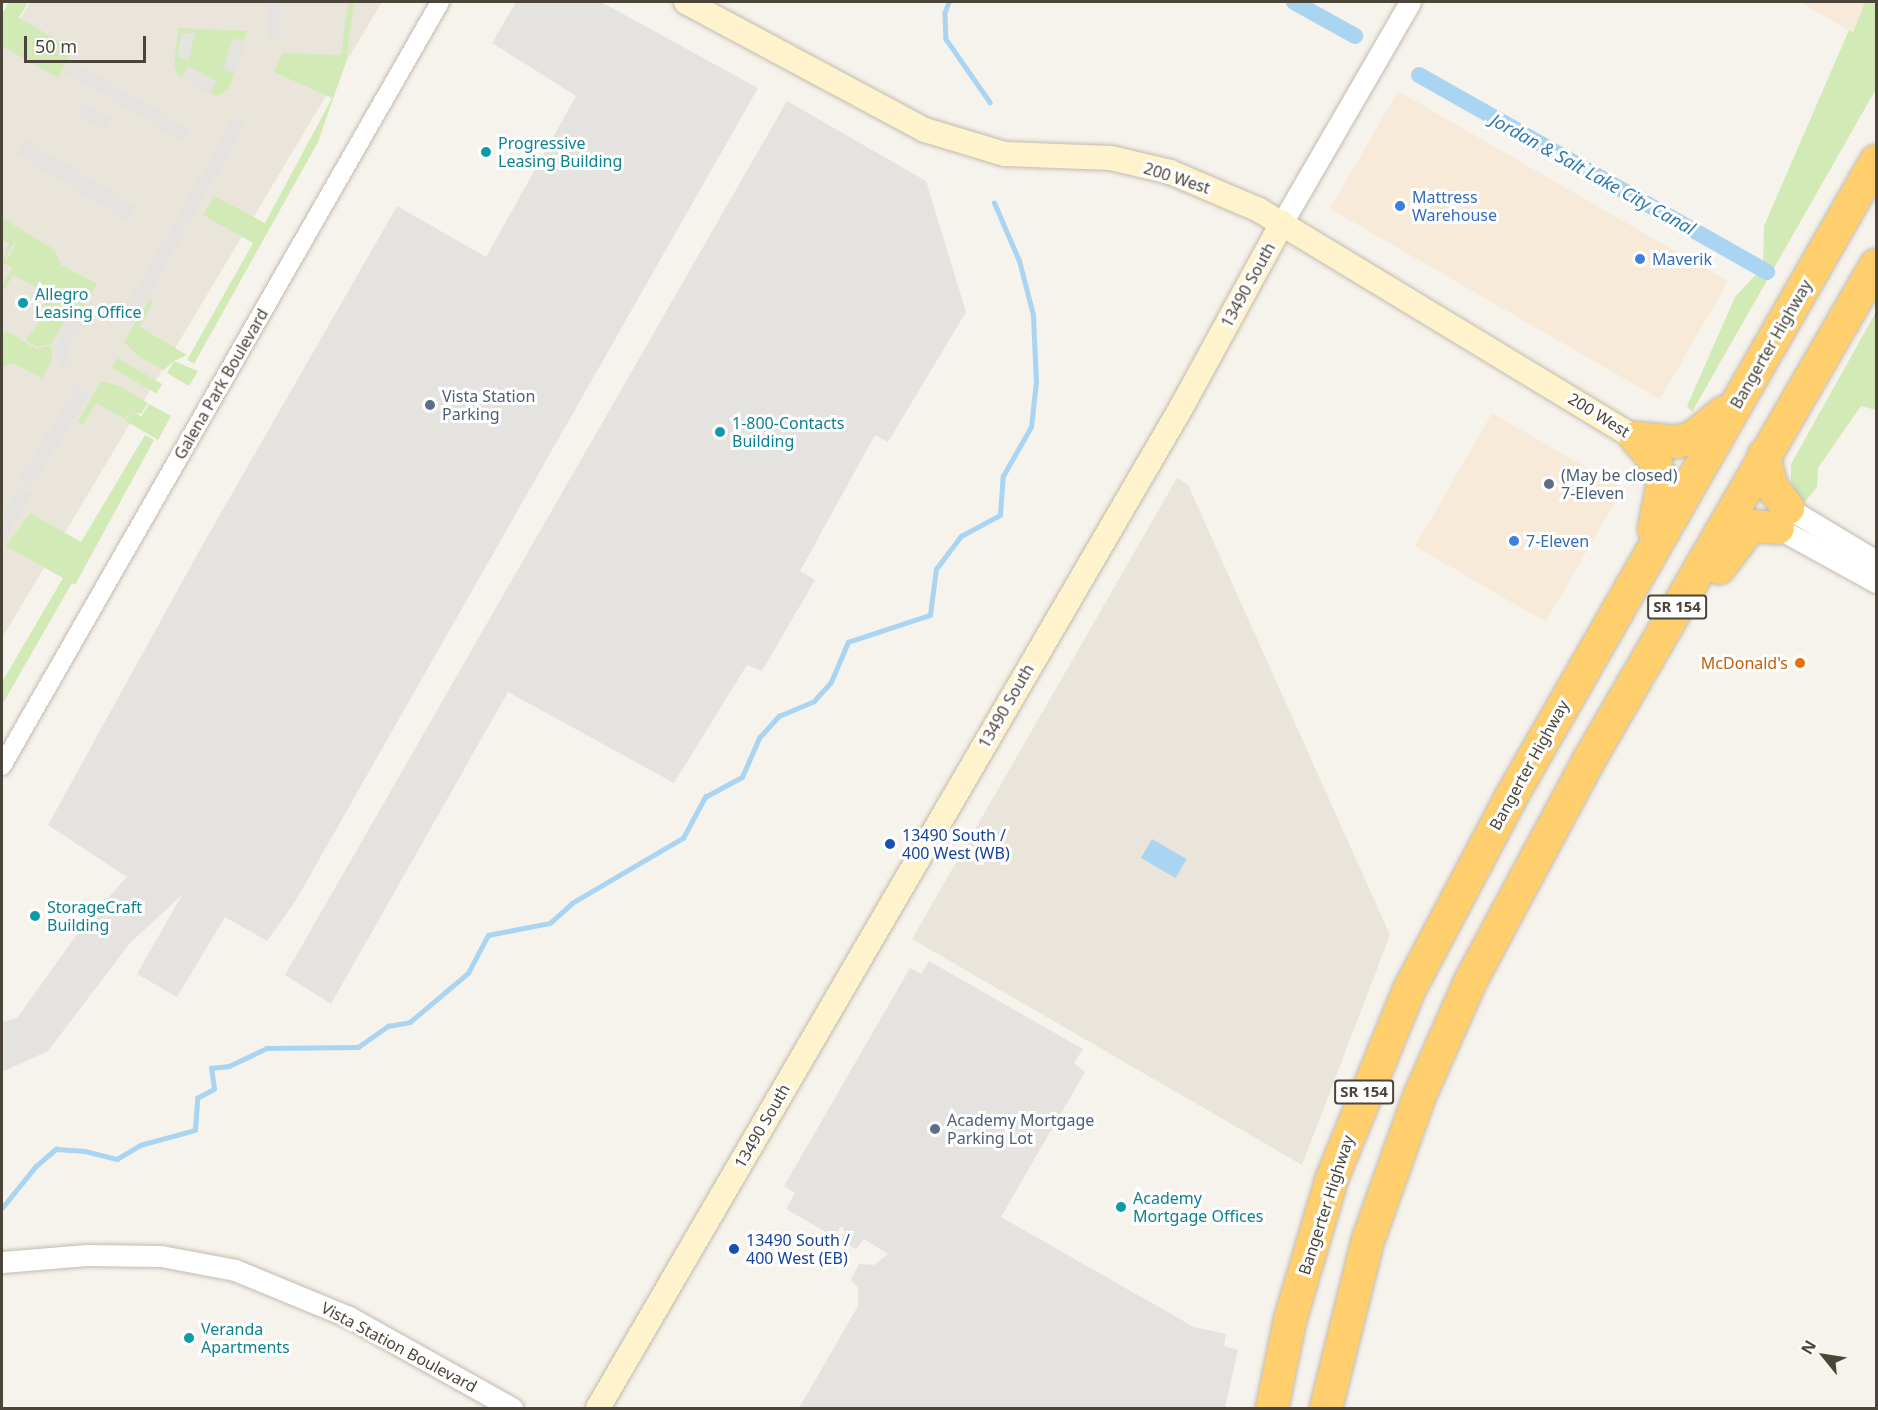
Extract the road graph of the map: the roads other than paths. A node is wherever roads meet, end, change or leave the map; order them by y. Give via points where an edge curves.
1 (440, 2) edge
2 (686, 2) edge
3 (1410, 2) edge
4 (1876, 161) edge
5 (1282, 223) junction
6 (1876, 265) edge
7 (1741, 396) junction
8 (1636, 438) junction
9 (1764, 455) junction
10 (1783, 518) junction
11 (1646, 558) junction
12 (1876, 561) edge
13 (1876, 582) edge
14 (1647, 660) junction
15 (2, 766) edge
16 (2, 1262) edge
17 (512, 1408) edge
18 (598, 1408) edge
19 (1272, 1408) edge
20 (1326, 1408) edge

1 - 15 street, Galena Park Boulevard
2 - 5 main road, 200 West via 925,130 1005,154 1111,158 1170,172
3 - 5 street, 13490 South
4 - 7 highway, Bangerter Highway / SR 154
5 - 8 main road, 200 West
5 - 18 main road, 13490 South via 1182,406
6 - 9 highway, SR 154
7 - 8 highway via 1692,438 1677,442
7 - 11 highway, Bangerter Highway / SR 154
8 - 11 highway via 1654,459 1663,483
9 - 10 highway
9 - 14 highway, SR 154
10 - 12 street
10 - 13 street
10 - 14 highway via 1751,526 1725,557 1672,650
11 - 19 highway, Bangerter Highway / SR 154 via 1464,882 1384,1044 1320,1218 1290,1320
14 - 20 highway, SR 154 via 1509,903 1446,1032 1368,1240
16 - 17 street, Vista Station Boulevard via 87,1255 161,1256 235,1270 349,1317

